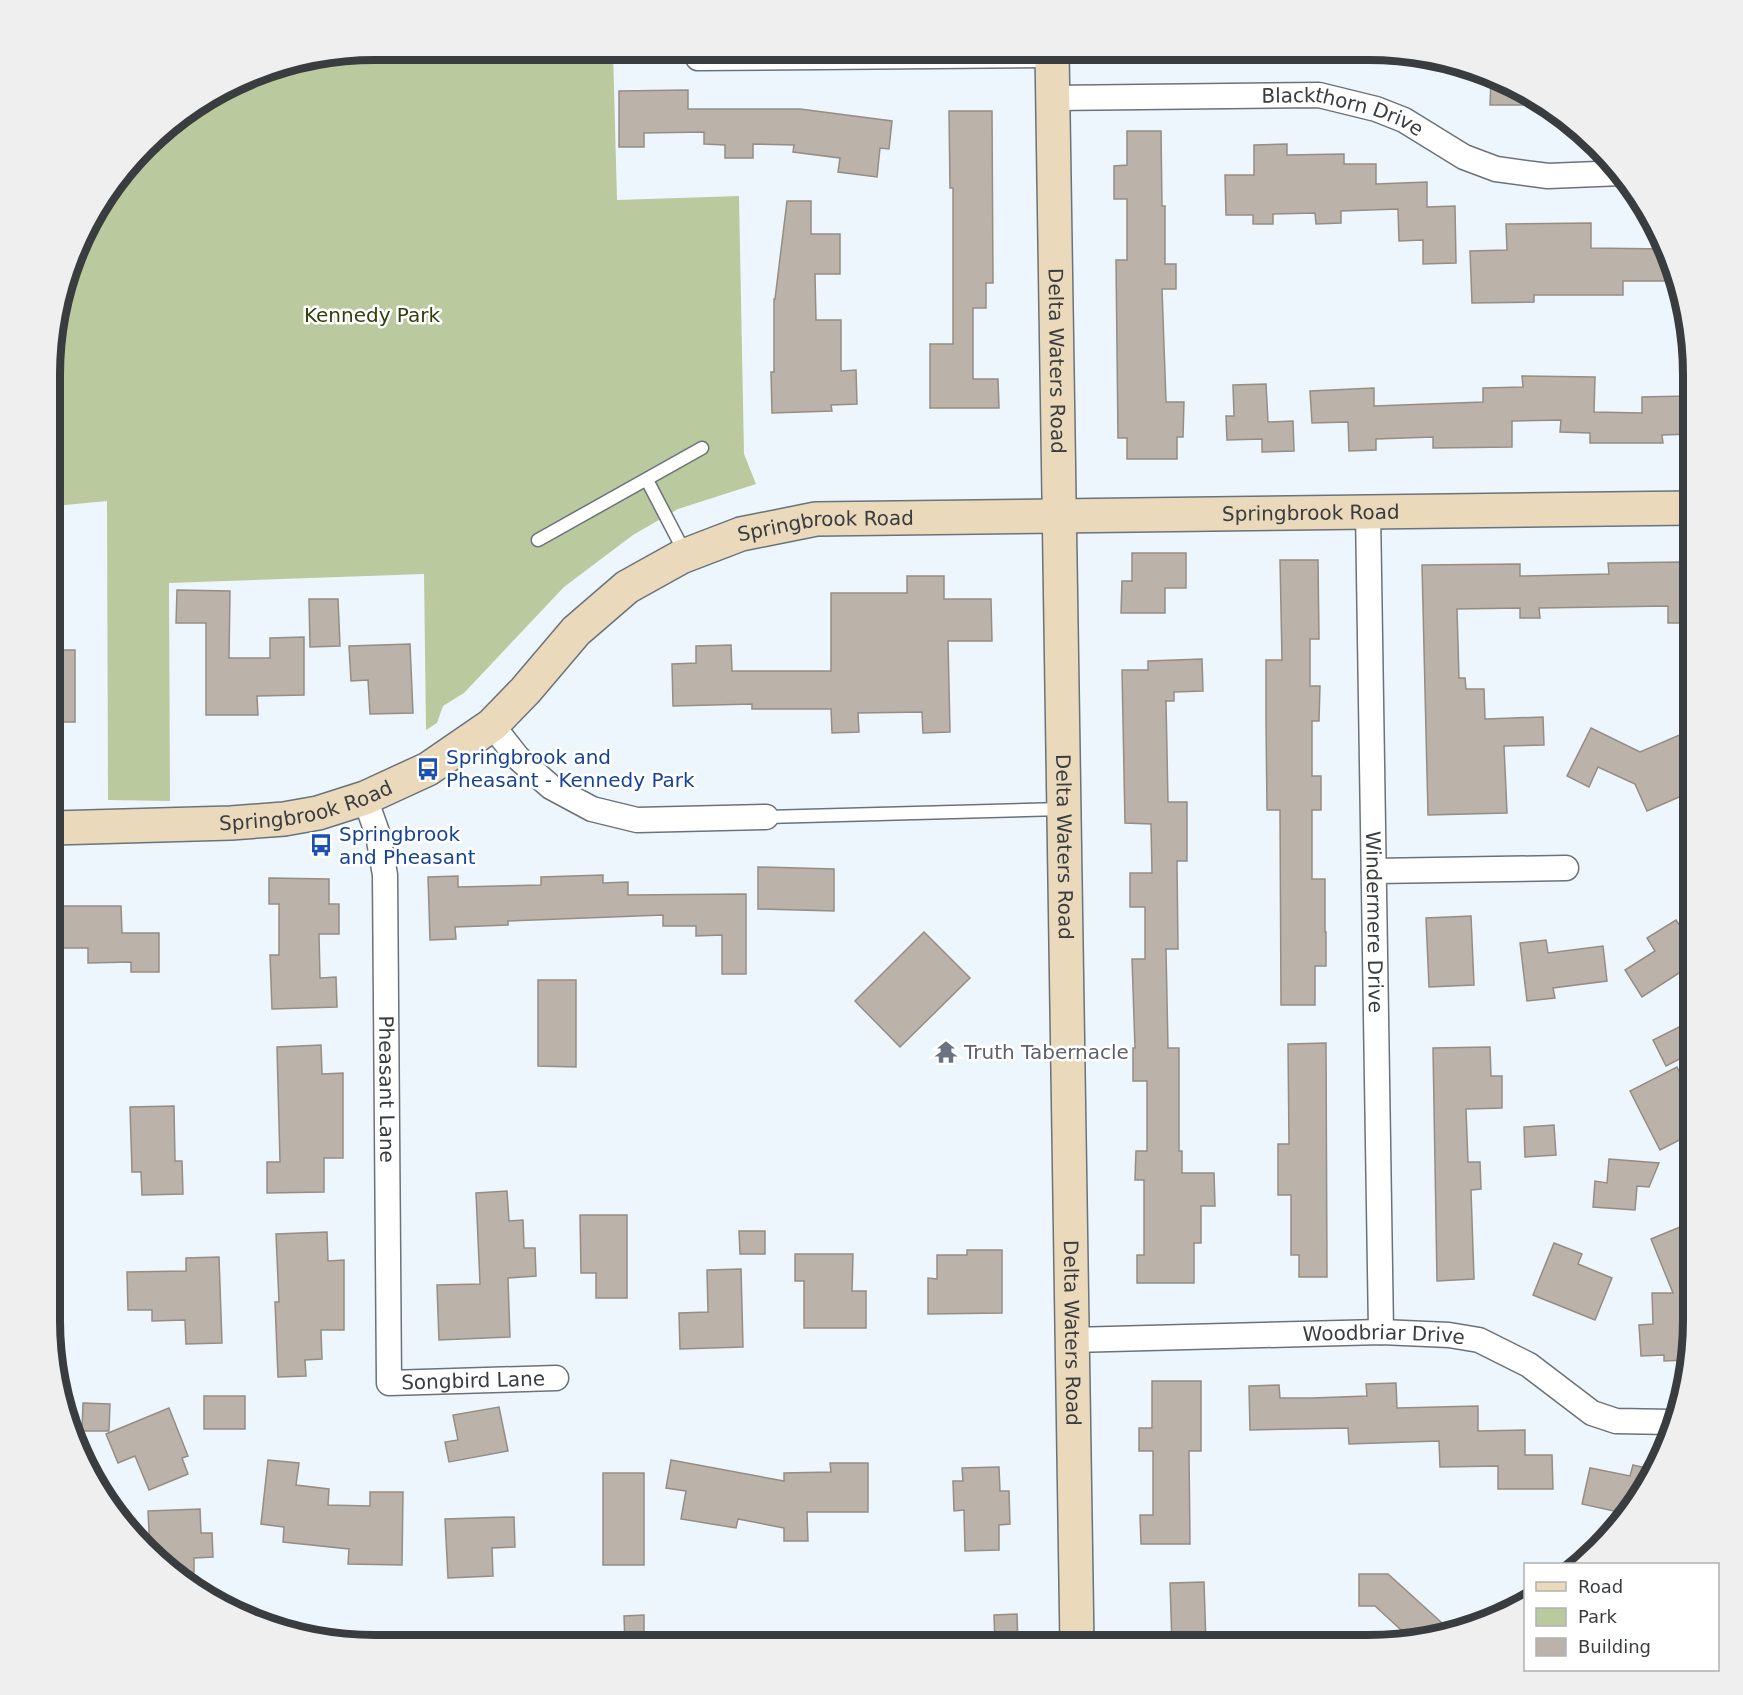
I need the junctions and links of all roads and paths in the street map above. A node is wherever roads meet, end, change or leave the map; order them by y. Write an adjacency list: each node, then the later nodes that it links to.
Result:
1 (1052, 60): 2 (street, Delta Waters Road)
2 (1053, 98): 3 (street, Blackthorn Drive); 8 (street, Delta Waters Road)
3 (1610, 173)
4 (702, 448): 5 (lane)
5 (647, 480): 9 (lane); 10 (lane)
6 (1683, 508): 7 (street, Springbrook Road)
7 (1368, 512): 8 (street, Springbrook Road); 17 (street, Windermere Drive)
8 (1059, 515): 10 (street, Springbrook Road); 13 (street, Delta Waters Road)
9 (538, 540)
10 (686, 555): 11 (street, Springbrook Road)
11 (492, 725): 12 (street, Springbrook Road); 14 (street)
12 (365, 798): 15 (street, Springbrook Road); 21 (street, Pheasant Lane)
13 (1064, 809): 14 (lane); 19 (street, Delta Waters Road)
14 (766, 817)
15 (60, 828)
16 (1566, 868): 17 (street)
17 (1374, 871): 18 (street, Windermere Drive)
18 (1381, 1332): 19 (street, Woodbriar Drive); 22 (street, Woodbriar Drive)
19 (1072, 1340): 23 (street, Delta Waters Road)
20 (556, 1378): 21 (street, Songbird Lane)
21 (389, 1383)
22 (1666, 1422)
23 (1077, 1635)

